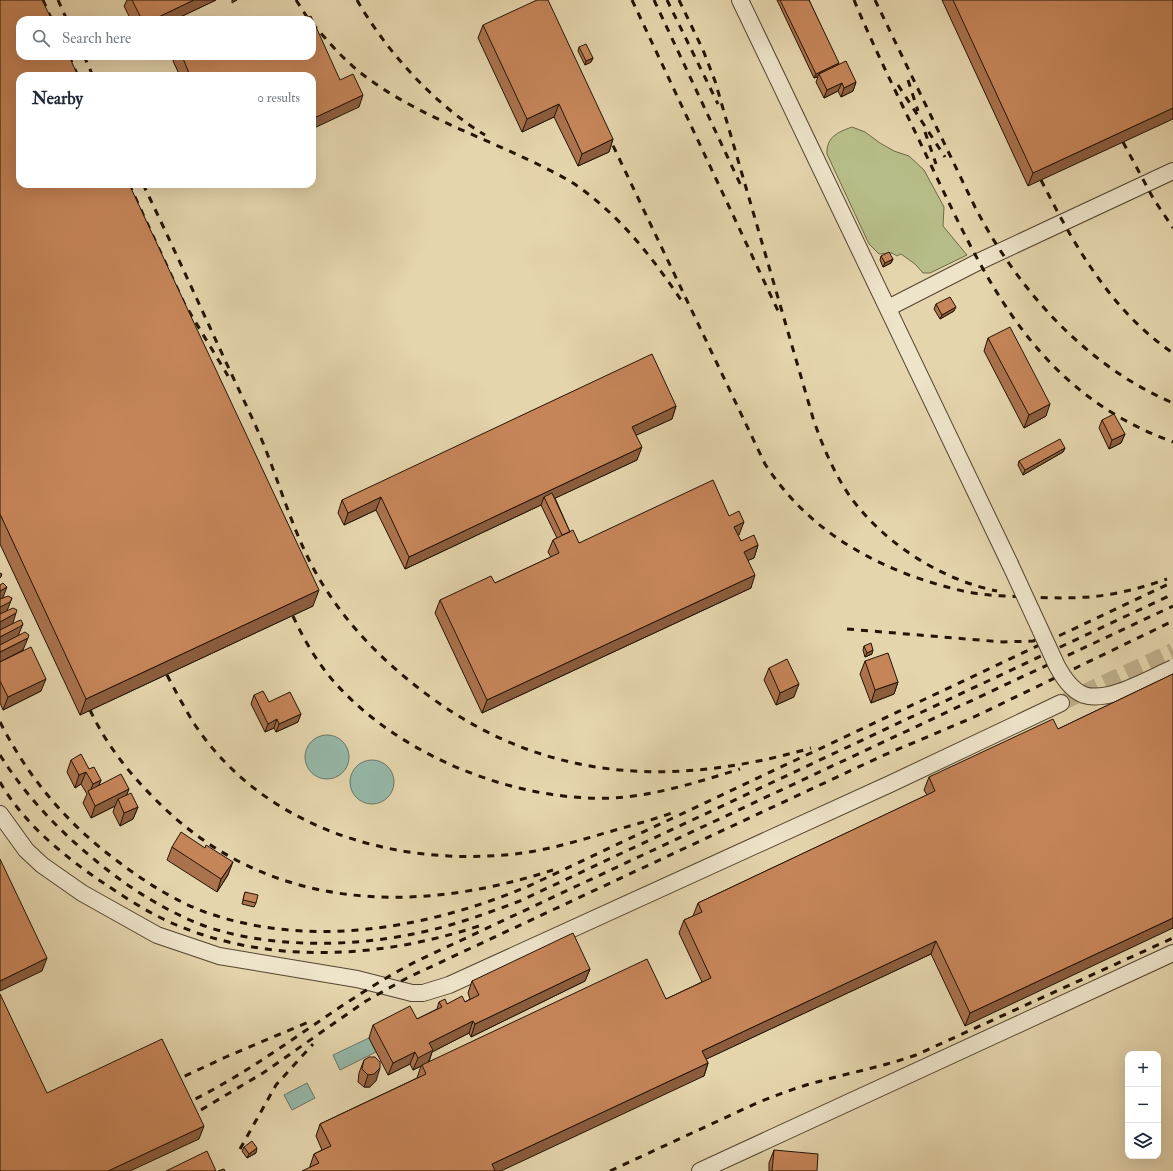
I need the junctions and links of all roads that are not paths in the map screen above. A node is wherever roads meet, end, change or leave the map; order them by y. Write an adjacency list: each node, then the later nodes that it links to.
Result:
1 (740, 0): 3 (lane)
2 (1173, 171): 3 (lane)
3 (888, 308): 4 (lane, bridge)
4 (1173, 668)
5 (1061, 703): 6 (lane)
6 (0, 814)
7 (1173, 953): 8 (lane)
8 (700, 1171)

